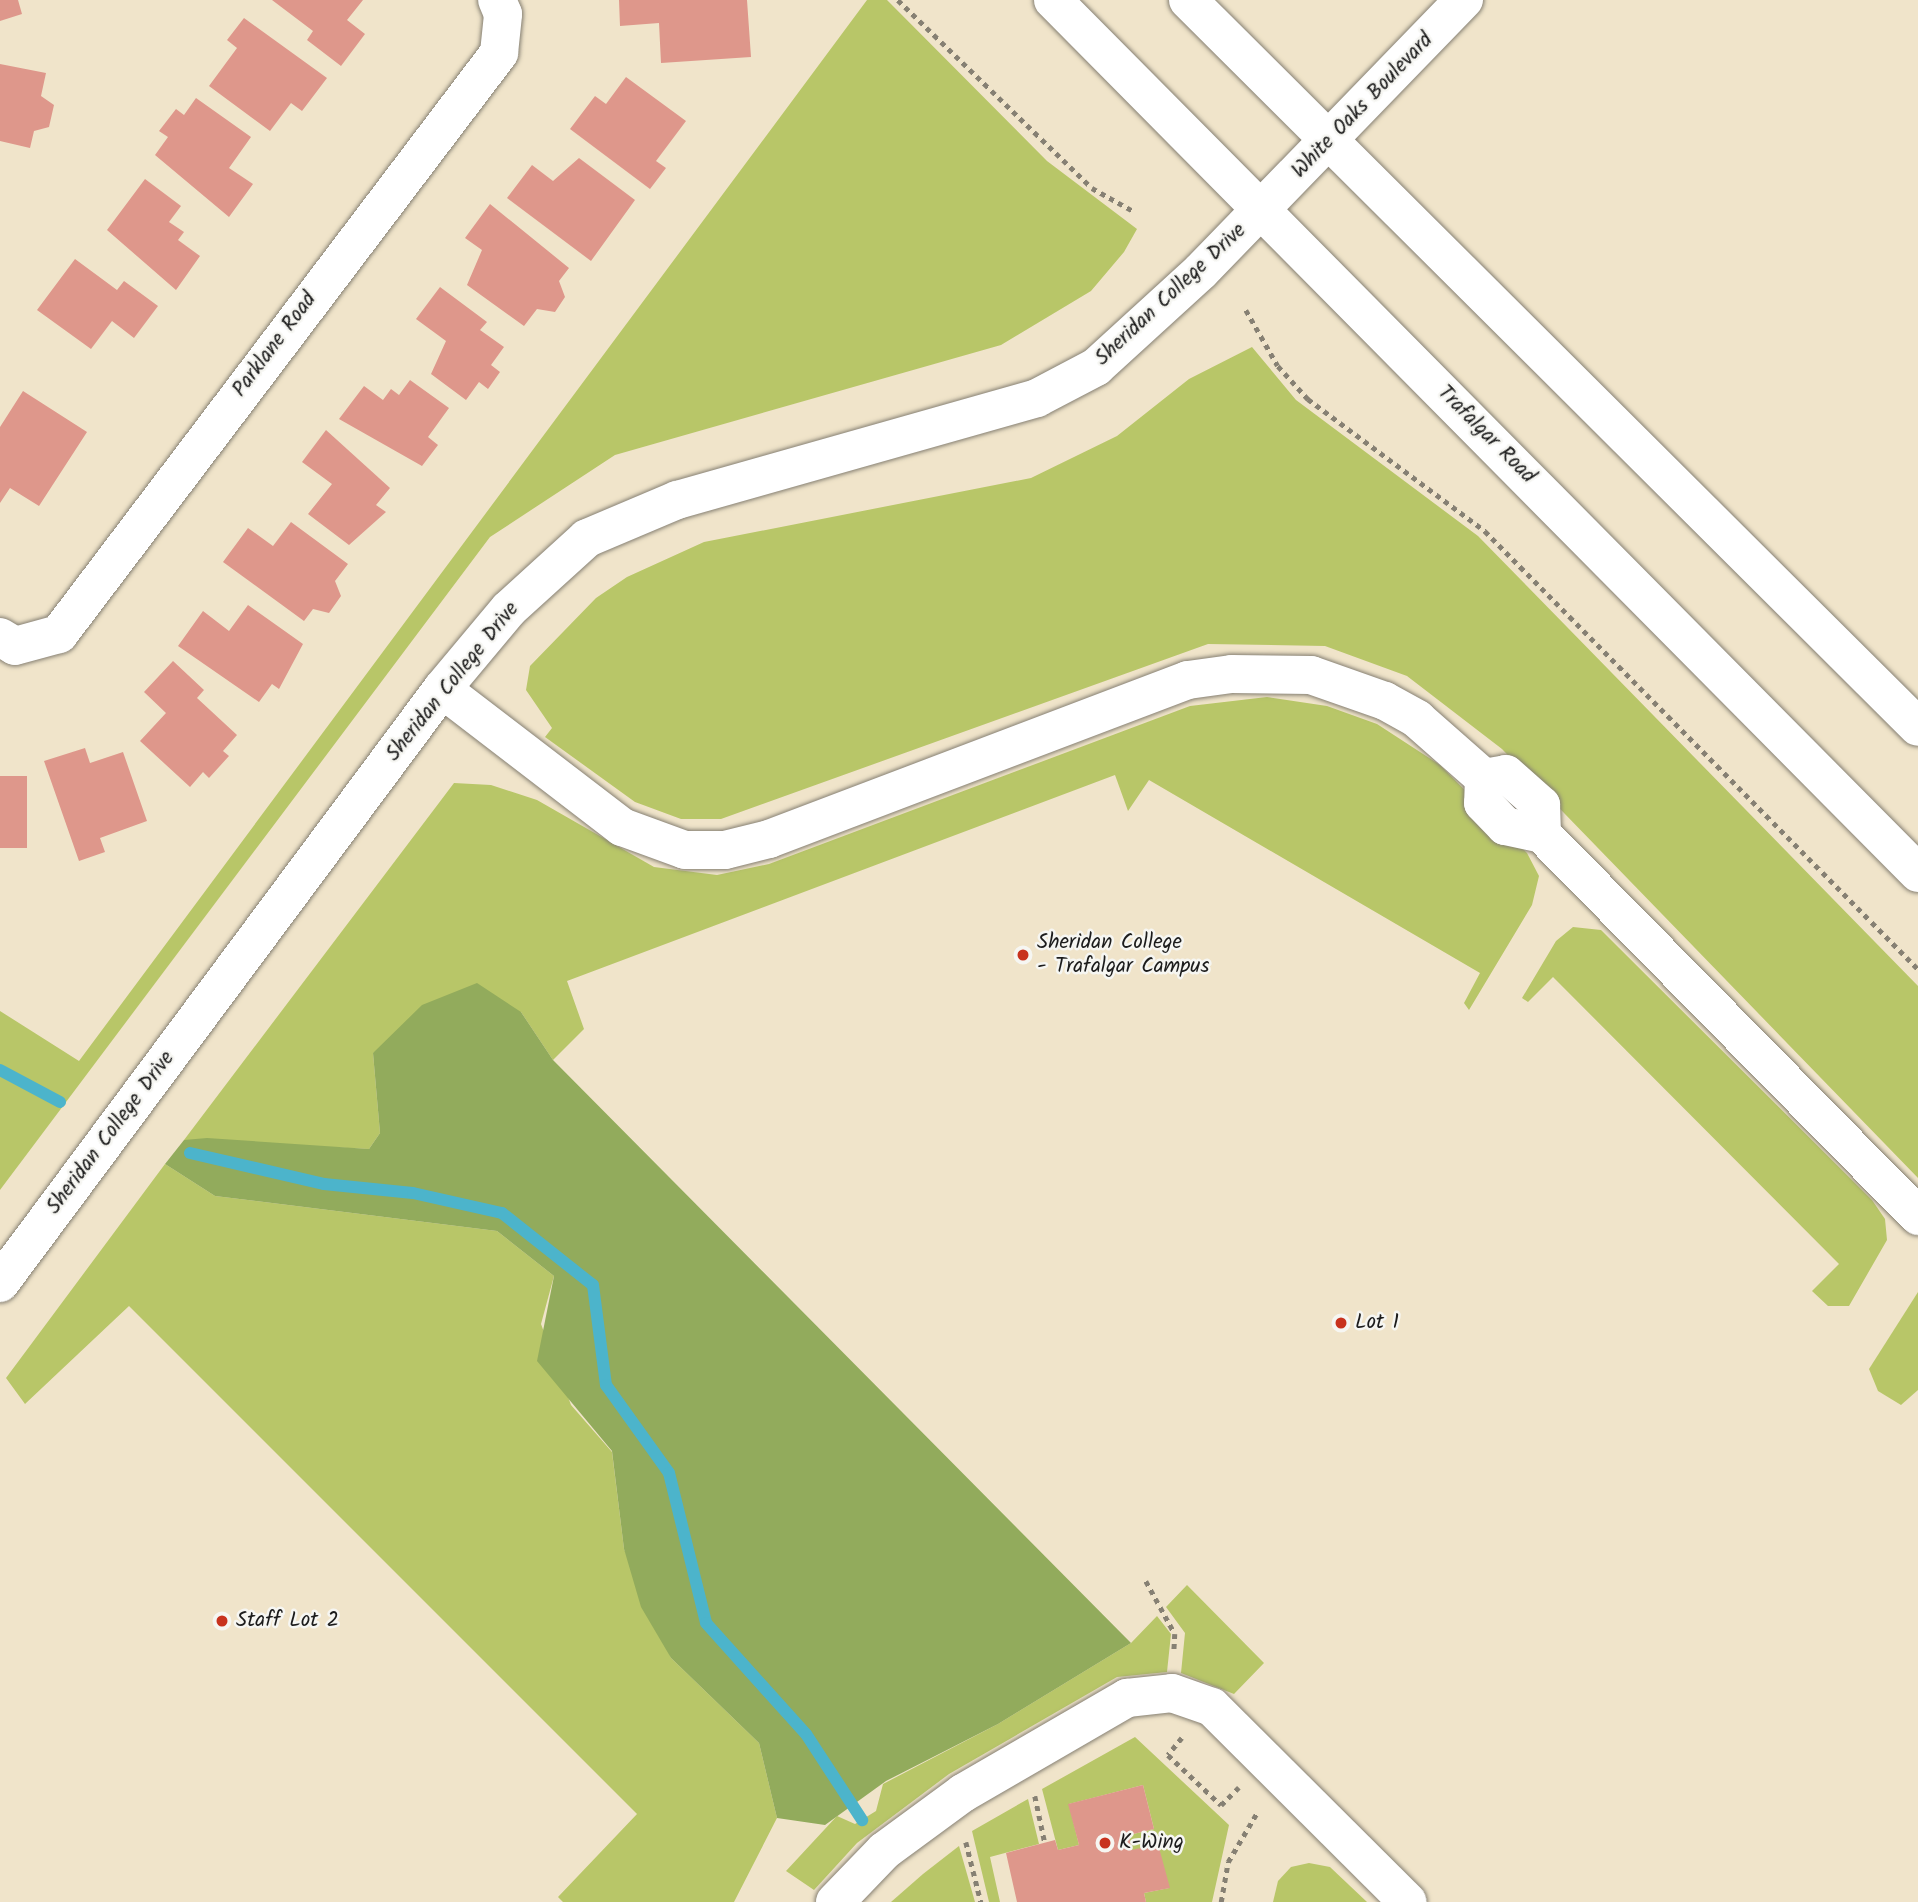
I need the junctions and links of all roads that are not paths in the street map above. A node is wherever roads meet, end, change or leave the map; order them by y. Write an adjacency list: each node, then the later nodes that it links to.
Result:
1 (497, 0): 7 (main road, Parklane Road)
2 (1053, 0): 6 (main road, Trafalgar Road)
3 (1188, 0): 5 (main road)
4 (1464, 0): 5 (main road, White Oaks Boulevard)
5 (1329, 142): 6 (main road, White Oaks Boulevard); 9 (main road)
6 (1260, 210): 8 (main road, Sheridan College Drive); 10 (main road, Trafalgar Road)
7 (0, 637)
8 (442, 689): 11 (main road); 12 (main road, Sheridan College Drive)
9 (1918, 727)
10 (1918, 873)
11 (1918, 1216)
12 (0, 1283)
13 (835, 1902): 14 (main road)
14 (1408, 1902)

